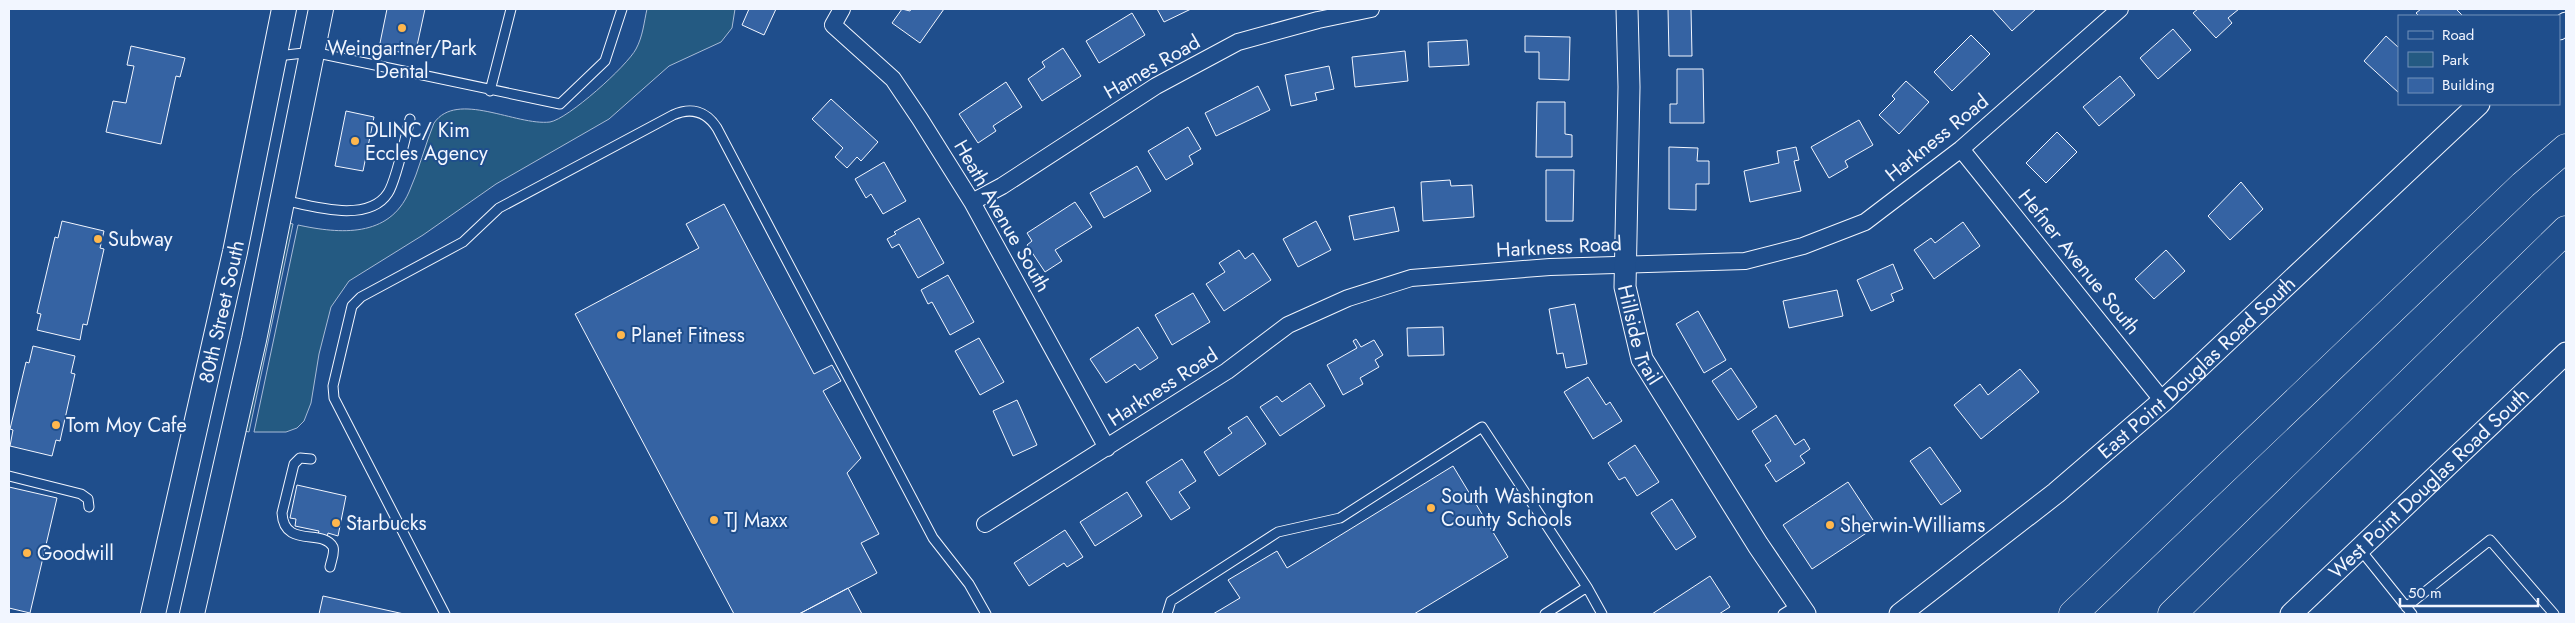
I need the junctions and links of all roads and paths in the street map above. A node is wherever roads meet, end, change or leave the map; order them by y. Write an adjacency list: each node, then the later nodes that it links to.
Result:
1 (284, 9): 10 (main road, 80th Street South)
2 (322, 9): 9 (main road, 80th Street South)
3 (511, 9): 11 (lane)
4 (622, 9): 11 (lane)
5 (842, 9): 17 (street, Heath Avenue South)
6 (1371, 9): 17 (street, Hames Road)
7 (1627, 9): 19 (street, Hillside Trail)
8 (2120, 9): 15 (street, Harkness Road)
9 (313, 52): 10 (lane); 11 (lane); 16 (main road, 80th Street South)
10 (274, 56): 32 (main road, 80th Street South)
11 (490, 91)
12 (2478, 105): 21 (street, East Point Douglas Road South)
13 (410, 119): 16 (lane)
14 (2566, 148): 40 (highway)
15 (1961, 149): 19 (street, Harkness Road); 21 (street, Hefner Avenue South)
16 (283, 200): 33 (main road, 80th Street South)
17 (972, 202): 22 (street, Heath Avenue South)
18 (2566, 230): 41 (highway)
19 (1625, 266): 22 (street, Harkness Road); 31 (street, Hillside Trail)
20 (2566, 353): 27 (street, West Point Douglas Road South)
21 (2163, 401): 39 (street, East Point Douglas Road South)
22 (1107, 448): 26 (street, Harkness Road)
23 (311, 459): 28 (lane)
24 (9, 476): 25 (lane)
25 (89, 507)
26 (985, 524)
27 (2359, 548): 30 (lane); 42 (street, West Point Douglas Road South)
28 (330, 567)
29 (1587, 587): 36 (lane); 37 (lane); 38 (lane)
30 (2409, 610): 43 (lane)
31 (1796, 611)
32 (153, 614)
33 (192, 614)
34 (446, 614): 35 (lane)
35 (986, 614)
36 (1167, 614)
37 (1545, 614)
38 (1602, 614)
39 (1900, 614)
40 (2073, 614)
41 (2172, 614)
42 (2291, 614)
43 (2554, 614)

